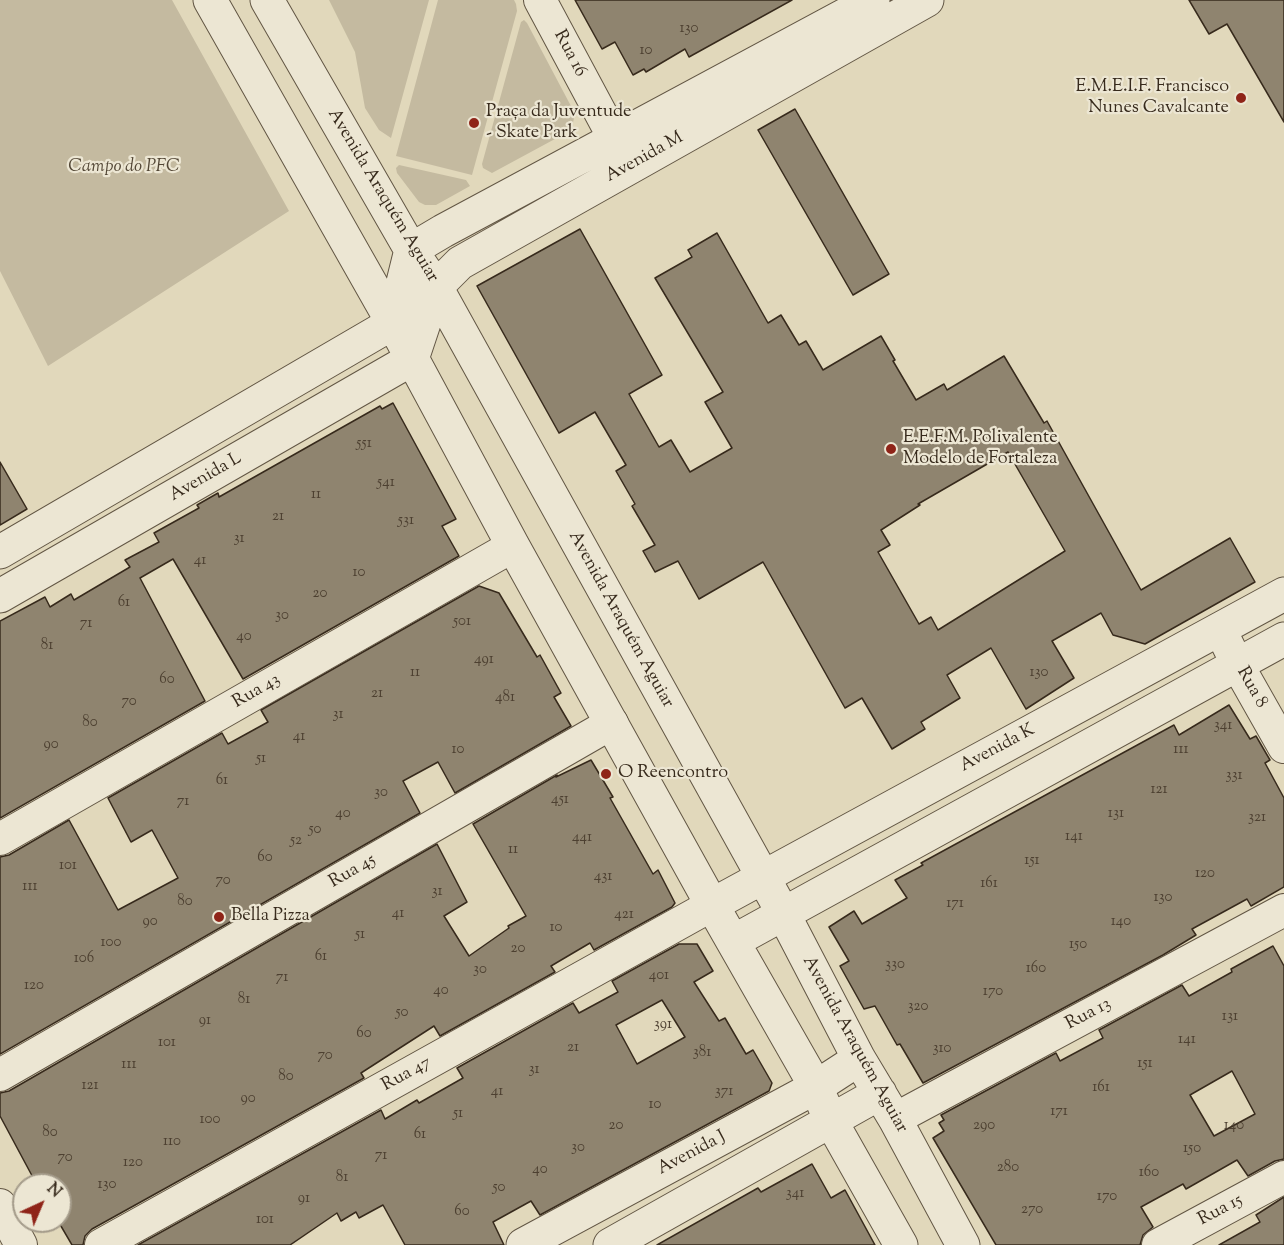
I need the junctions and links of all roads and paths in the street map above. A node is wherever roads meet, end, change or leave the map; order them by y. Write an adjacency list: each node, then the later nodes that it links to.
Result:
1 (210, 0): 7 (street)
2 (267, 0): 6 (street, Avenida Araquém Aguiar)
3 (540, 0): 8 (street, Rua 16)
4 (927, 0): 5 (street, Avenida M)
5 (869, 13): 8 (street, Avenida M); 10 (street, Avenida M)
6 (286, 33): 7 (street); 9 (street, Avenida Araquém Aguiar)
7 (242, 57): 11 (street)
8 (615, 140): 9 (street, Avenida M)
9 (411, 250): 10 (street, Avenida Araquém Aguiar); 11 (street)
10 (436, 287): 12 (street, Avenida M); 23 (street, Avenida Araquém Aguiar)
11 (393, 323): 12 (street); 14 (street)
12 (412, 359): 13 (street); 16 (street, Avenida L)
13 (513, 546): 20 (street); 22 (street, Rua 43)
14 (0, 552)
15 (1284, 594): 17 (street, Avenida K)
16 (0, 596)
17 (1220, 629): 19 (street, Rua 8); 23 (street, Avenida K)
18 (1284, 639): 19 (street)
19 (1237, 664): 21 (street, Rua 8); 26 (street)
20 (612, 723): 24 (street); 29 (street, Rua 45)
21 (1284, 747)
22 (0, 839)
23 (762, 877): 24 (street, Avenida K); 26 (street, Avenida Araquém Aguiar)
24 (712, 905): 27 (street); 36 (street, Rua 47)
25 (1284, 910): 31 (street, Rua 13)
26 (783, 913): 27 (street); 28 (street, Avenida Araquém Aguiar)
27 (734, 941): 30 (street)
28 (859, 1059): 30 (street, Avenida J); 31 (street, Avenida Araquém Aguiar)
29 (0, 1075)
30 (816, 1087): 32 (street); 37 (street, Avenida J)
31 (887, 1106): 32 (street); 40 (street, Avenida Araquém Aguiar)
32 (831, 1121): 38 (street); 39 (street)
33 (1284, 1177): 41 (street, Rua 15)
34 (0, 1205): 35 (street)
35 (21, 1245)
36 (101, 1245)
37 (523, 1245)
38 (610, 1245)
39 (901, 1245)
40 (963, 1245)
41 (1158, 1245)

